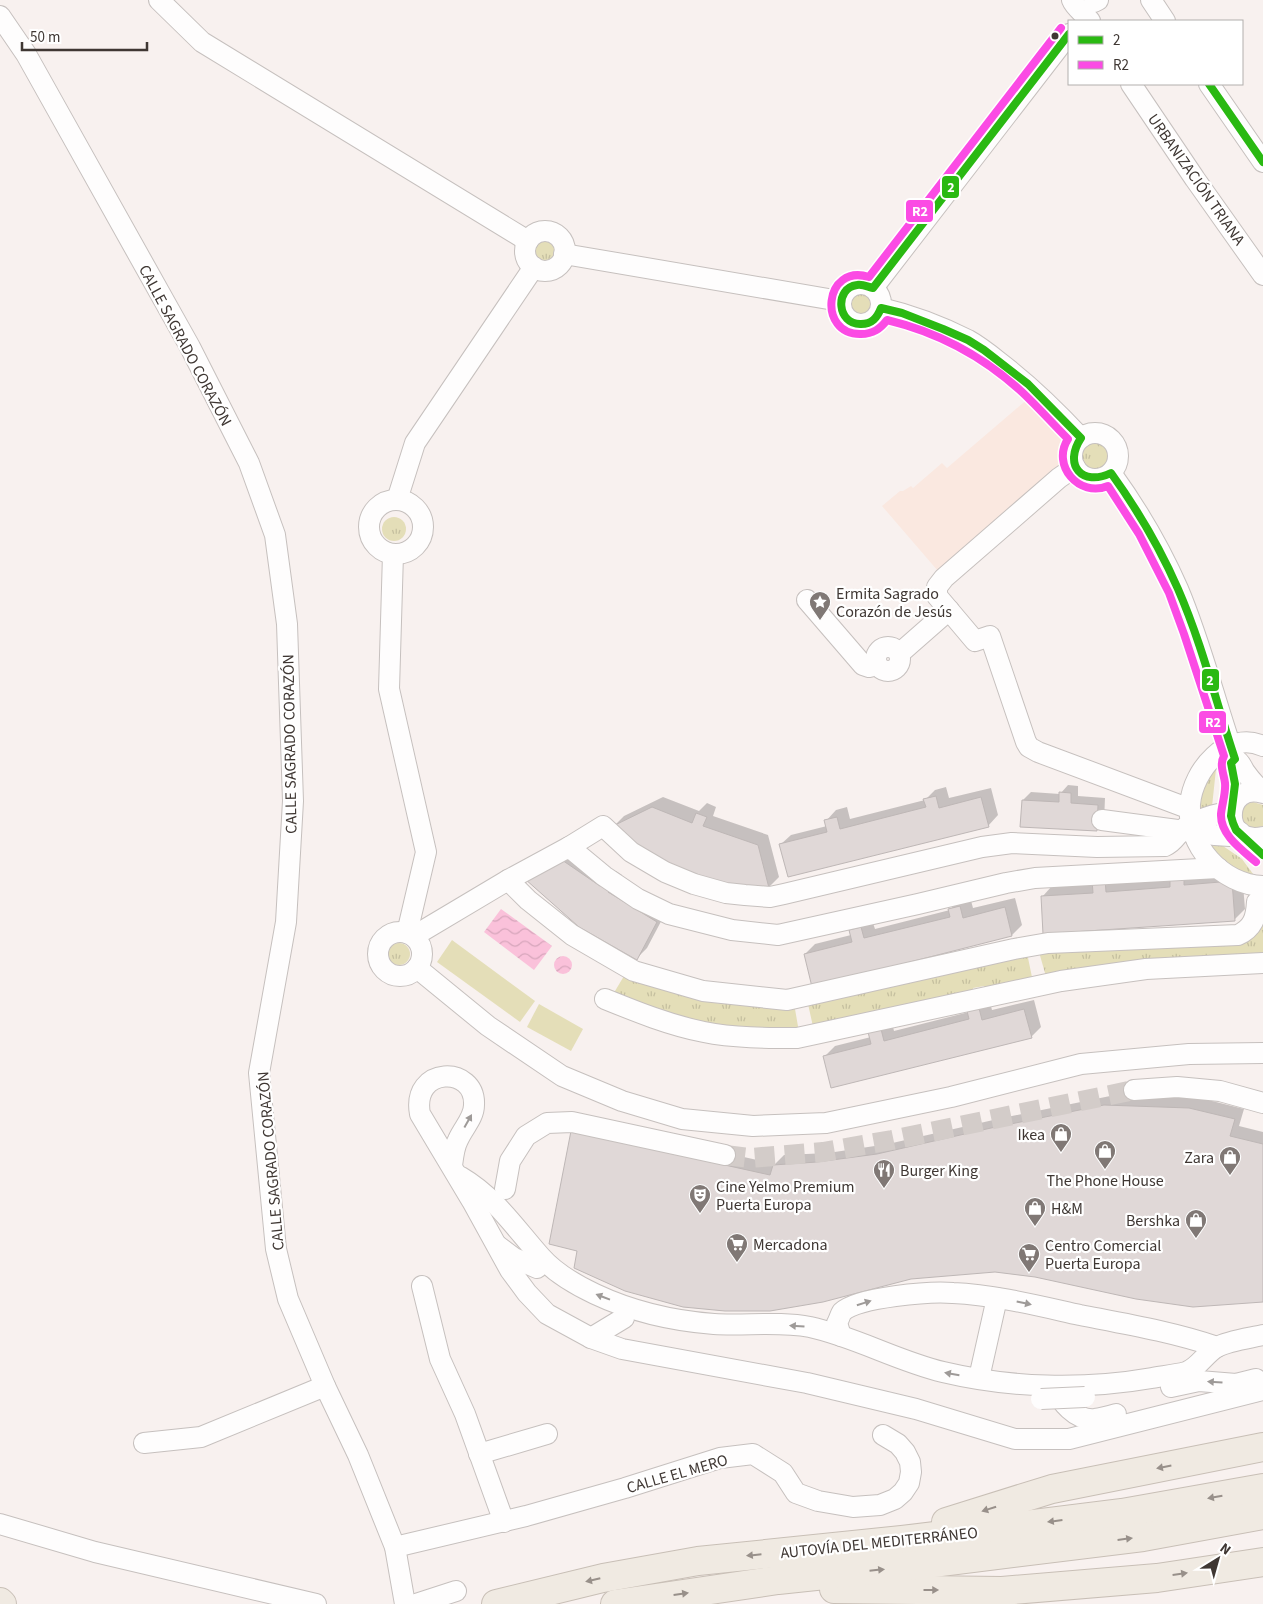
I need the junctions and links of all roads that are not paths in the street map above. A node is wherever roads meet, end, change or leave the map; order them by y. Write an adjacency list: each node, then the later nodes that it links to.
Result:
1 (159, 0): 7 (street)
2 (0, 16): 56 (street, CALLE SAGRADO CORAZÓN)
3 (1068, 35): 11 (street)
4 (1132, 85): 10 (street, URBANIZACIÓN TRIANA)
5 (1210, 85): 6 (street)
6 (1263, 162)
7 (528, 241): 8 (street); 9 (street)
8 (564, 254): 9 (street); 12 (street)
9 (534, 267): 17 (street)
10 (1263, 274)
11 (873, 288): 12 (street); 13 (street)
12 (840, 302): 13 (street)
13 (881, 308): 14 (street)
14 (1081, 438): 15 (street); 16 (street)
15 (1075, 467): 16 (street); 20 (street)
16 (1111, 473): 22 (street)
17 (397, 500): 18 (street); 18 (street)
18 (393, 554): 34 (street)
19 (807, 600): 20 (street)
20 (949, 610): 26 (street)
21 (1263, 746): 22 (street)
22 (1233, 752): 23 (street); 24 (street); 26 (street)
23 (1263, 792): 24 (street)
24 (1232, 810): 26 (street); 27 (street)
25 (1102, 820): 26 (street)
26 (1189, 824): 27 (street); 29 (street); 31 (street)
27 (1241, 833): 28 (street); 30 (street)
28 (1263, 837)
29 (569, 847): 31 (street); 32 (street)
30 (1263, 855)
31 (1218, 868): 33 (street)
32 (508, 880): 33 (street); 34 (street)
33 (1255, 899)
34 (410, 934): 36 (street); 36 (street)
35 (1263, 963): 37 (street)
36 (417, 968): 38 (street)
37 (605, 999)
38 (1263, 1053)
39 (1134, 1090): 40 (street)
40 (1263, 1103)
41 (726, 1155): 42 (street)
42 (505, 1189)
43 (496, 1245): 44 (street); 49 (street, one-way to 43); 51 (street)
44 (537, 1268)
45 (422, 1286): 64 (street)
46 (997, 1298): 49 (street, one-way to 46); 50 (street, one-way to 50); 54 (street)
47 (624, 1318): 51 (street)
48 (1263, 1335): 52 (street)
49 (841, 1336): 54 (street, one-way to 49)
50 (1184, 1336): 52 (street); 53 (street)
51 (591, 1338): 59 (street)
52 (1217, 1347): 53 (street)
53 (1189, 1371): 58 (street)
54 (979, 1378): 58 (street)
55 (1263, 1378): 58 (street, one-way to 58, bridge)
56 (325, 1386): 62 (street); 70 (street, CALLE SAGRADO CORAZÓN)
57 (1263, 1390): 59 (street)
58 (1047, 1392): 59 (street)
59 (1188, 1408)
60 (547, 1434): 64 (street)
61 (883, 1435): 67 (street, CALLE EL MERO)
62 (144, 1443)
63 (1263, 1447): 69 (highway, one-way to 69)
64 (480, 1454): 67 (street)
65 (1263, 1488): 69 (highway, AUTOVÍA DEL MEDITERRÁNEO, one-way to 69)
66 (1263, 1514): 72 (highway, AUTOVÍA DEL MEDITERRÁNEO, one-way to 66)
67 (504, 1522): 70 (street, CALLE EL MERO)
68 (0, 1524): 74 (street)
69 (902, 1540): 77 (highway, AUTOVÍA DEL MEDITERRÁNEO, one-way to 77)
70 (395, 1547): 75 (street, CALLE SAGRADO CORAZÓN)
71 (1263, 1562): 72 (highway, one-way to 71)
72 (778, 1580): 78 (highway, AUTOVÍA DEL MEDITERRÁNEO, one-way to 72)
73 (456, 1591): 76 (street)
74 (316, 1604)
75 (405, 1604)
76 (416, 1604)
77 (496, 1604)
78 (615, 1604)

